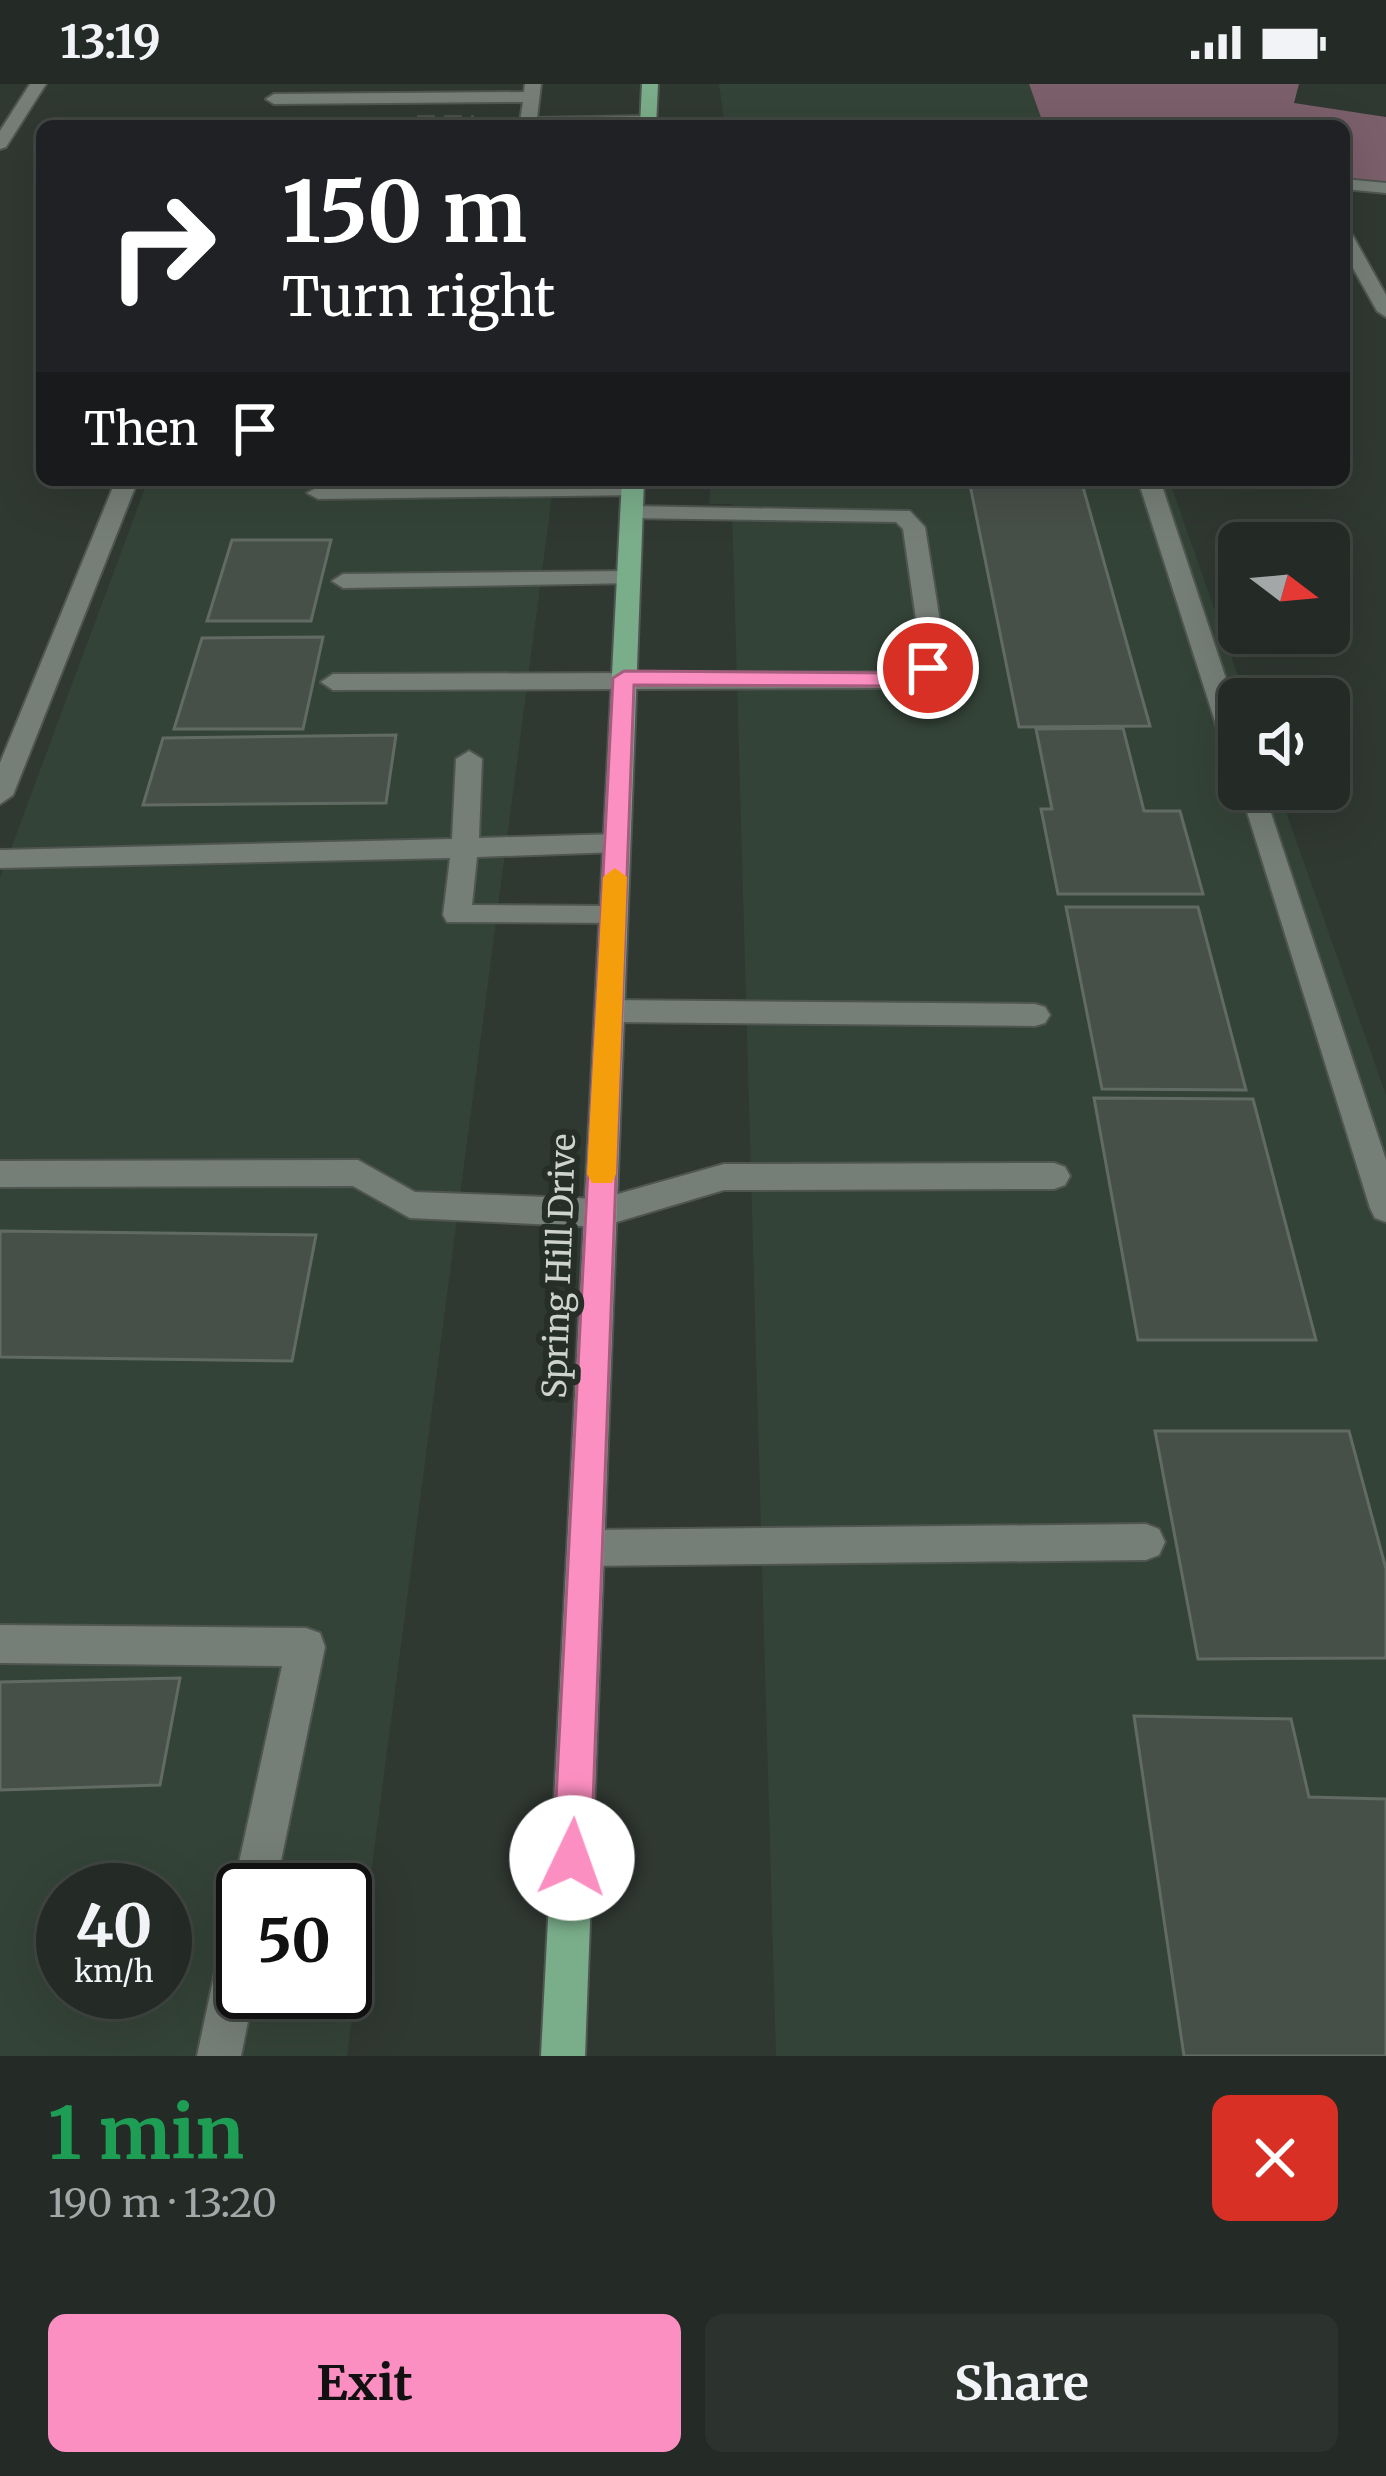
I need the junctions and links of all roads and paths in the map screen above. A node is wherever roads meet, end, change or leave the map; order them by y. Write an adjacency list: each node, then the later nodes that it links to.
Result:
1 (38, 84): 7 (street)
2 (650, 84): 6 (main road)
3 (532, 90): 4 (street); 5 (street)
4 (275, 98)
5 (531, 120)
6 (649, 120)
7 (0, 144)
8 (1350, 185): 9 (street)
9 (1386, 188)
10 (1350, 247): 11 (street)
11 (1386, 311)
12 (125, 486): 22 (street)
13 (1151, 486): 20 (street)
14 (318, 493): 15 (street)
15 (632, 494): 16 (main road, Spring Hill Drive); 18 (street)
16 (629, 578): 17 (street); 18 (main road, Spring Hill Drive)
17 (344, 580)
18 (624, 678): 19 (street); 24 (main road, Spring Hill Drive)
19 (333, 682)
20 (1218, 692)
21 (469, 759): 25 (street)
22 (0, 795)
23 (1257, 810): 32 (street)
24 (616, 843): 25 (street); 27 (main road, Spring Hill Drive)
25 (465, 848): 26 (street); 27 (street)
26 (0, 859)
27 (613, 916): 28 (main road, Spring Hill Drive)
28 (610, 1011): 29 (street); 33 (main road, Spring Hill Drive)
29 (1035, 1015)
30 (0, 1174): 33 (street)
31 (1054, 1176): 33 (street)
32 (1386, 1208)
33 (600, 1213): 35 (main road, Spring Hill Drive)
34 (1146, 1542): 35 (street)
35 (587, 1548): 40 (main road, Spring Hill Drive)
36 (0, 1644): 37 (street)
37 (260, 1863)
38 (227, 2019): 39 (street)
39 (219, 2056)
40 (563, 2056)

